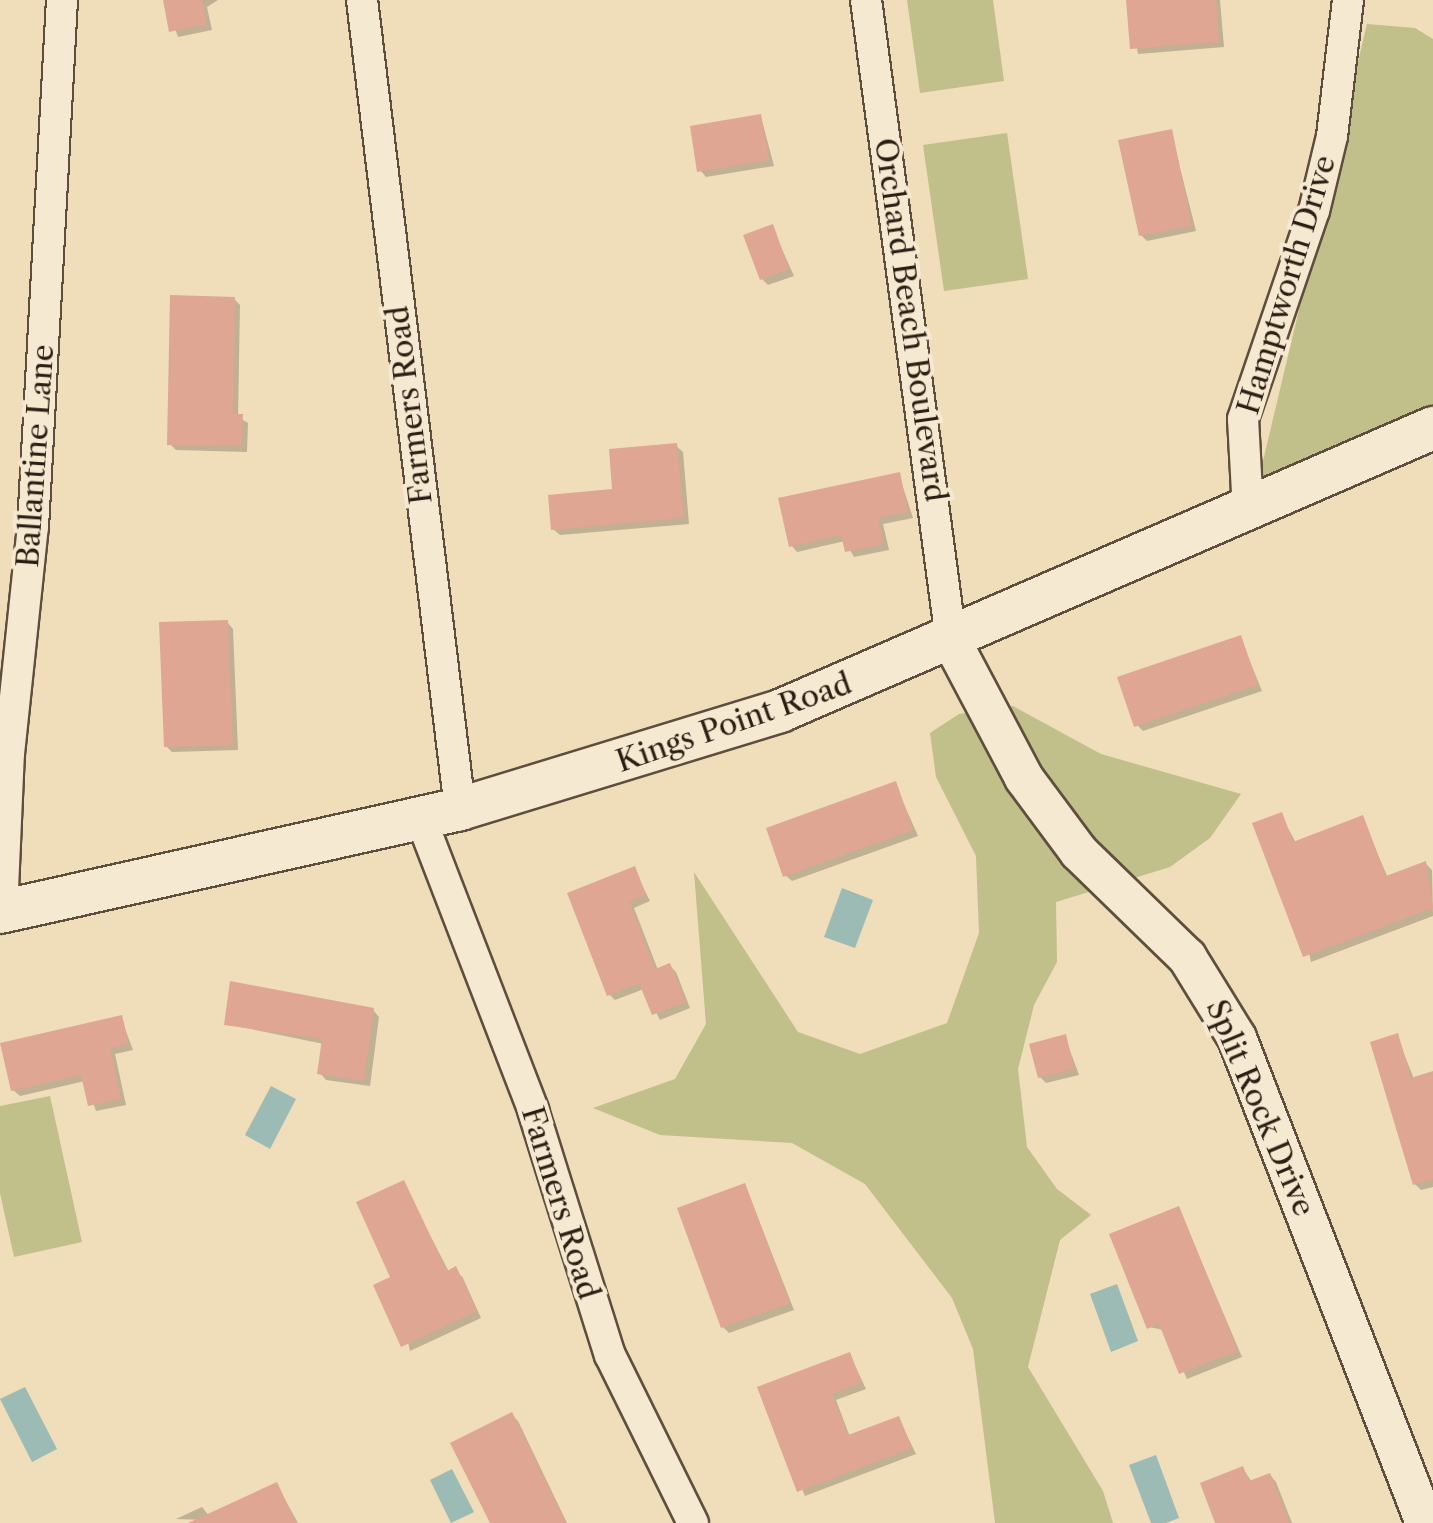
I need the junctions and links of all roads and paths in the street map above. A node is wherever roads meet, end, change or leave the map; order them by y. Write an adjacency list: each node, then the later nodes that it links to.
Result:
1 (62, 0): 9 (street, Ballantine Lane)
2 (362, 0): 8 (street, Farmers Road)
3 (866, 0): 7 (street, Orchard Beach Boulevard)
4 (1348, 0): 6 (street, Hamptworth Drive)
5 (1433, 428): 6 (main road, Kings Point Road)
6 (1248, 510): 7 (main road, Kings Point Road)
7 (951, 640): 8 (main road, Kings Point Road); 11 (street, Split Rock Drive)
8 (440, 814): 9 (main road, Kings Point Road); 10 (street, Farmers Road)
9 (1, 912)
10 (693, 1523)
11 (1426, 1523)

